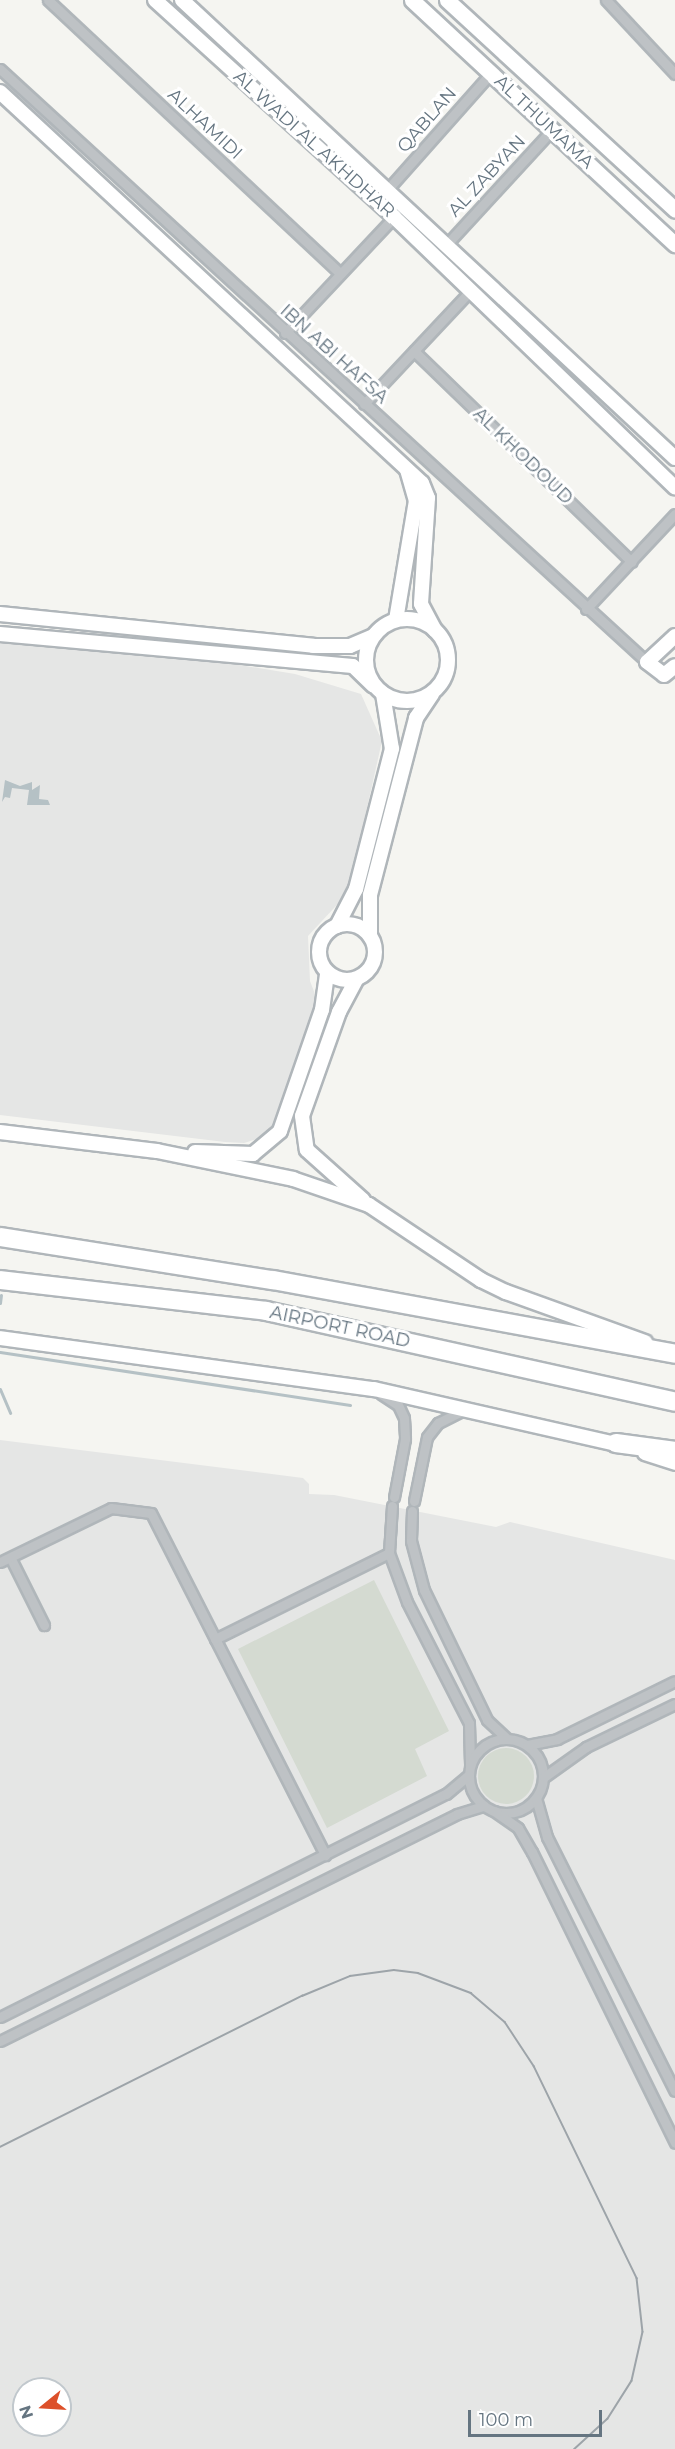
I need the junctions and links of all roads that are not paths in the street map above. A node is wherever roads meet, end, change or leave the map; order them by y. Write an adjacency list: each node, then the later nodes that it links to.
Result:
1 (48, 0): 17 (street, ALHAMIDI)
2 (155, 0): 14 (street, AL WADI AL AKHDHAR)
3 (182, 0): 12 (street, AL WADI AL AKHDHAR)
4 (412, 0): 9 (main road, AL THUMAMA)
5 (447, 0): 13 (main road, AL THUMAMA)
6 (606, 0): 8 (street)
7 (0, 69): 19 (street, IBN ABI HAFSA)
8 (674, 70)
9 (491, 73): 11 (main road, AL THUMAMA); 12 (street, QABLAN)
10 (0, 92): 23 (street)
11 (552, 130): 15 (street, AL ZABYAN); 16 (main road, AL THUMAMA)
12 (388, 189): 15 (street, AL WADI AL AKHDHAR)
13 (675, 210)
14 (394, 217): 17 (street); 18 (street, AL WADI AL AKHDHAR)
15 (447, 244): 22 (street, AL WADI AL AKHDHAR)
16 (675, 244)
17 (340, 273): 19 (street)
18 (470, 291): 20 (street); 24 (street)
19 (285, 333): 21 (street, IBN ABI HAFSA)
20 (414, 351): 21 (street); 26 (street, AL KHODOUD)
21 (364, 404): 27 (street, IBN ABI HAFSA)
22 (675, 458)
23 (407, 468): 29 (street); 30 (street)
24 (675, 487)
25 (675, 514): 26 (street)
26 (632, 562): 27 (street)
27 (586, 609): 34 (street, IBN ABI HAFSA)
28 (0, 614): 32 (street)
29 (396, 620): 30 (street); 32 (street)
30 (435, 630): 37 (street)
31 (0, 634): 36 (street)
32 (373, 636): 36 (street)
33 (675, 636): 34 (street)
34 (647, 662): 35 (street)
35 (675, 666)
36 (378, 689): 37 (street); 38 (street)
37 (434, 692): 39 (street)
38 (337, 926): 39 (street); 40 (street)
39 (370, 936): 41 (street)
40 (327, 973): 41 (street); 43 (street)
41 (356, 980): 44 (street)
42 (0, 1132): 43 (street)
43 (157, 1151): 44 (street)
44 (369, 1205): 50 (street)
45 (0, 1237): 47 (highway, AIRPORT ROAD)
46 (0, 1280): 48 (highway, AIRPORT ROAD)
47 (273, 1280): 48 (highway); 50 (highway, AIRPORT ROAD)
48 (266, 1311): 52 (highway, AIRPORT ROAD)
49 (0, 1338): 51 (street)
50 (675, 1354)
51 (374, 1389): 53 (street); 57 (street)
52 (675, 1402)
53 (466, 1409): 54 (street); 64 (street)
54 (616, 1443): 55 (highway); 56 (street)
55 (675, 1451)
56 (675, 1463)
57 (389, 1553): 61 (street); 66 (street)
58 (11, 1559): 59 (street); 60 (street); 61 (street)
59 (0, 1562)
60 (44, 1625)
61 (215, 1639): 70 (street)
62 (675, 1680): 65 (street)
63 (675, 1704): 67 (street)
64 (506, 1738): 65 (street); 66 (street)
65 (527, 1745): 67 (street)
66 (470, 1770): 69 (street); 70 (street)
67 (544, 1777): 68 (street)
68 (536, 1798): 69 (street); 73 (street)
69 (489, 1808): 72 (street); 74 (street)
70 (325, 1855): 71 (street)
71 (0, 2017)
72 (0, 2041)
73 (675, 2091)
74 (675, 2143)

